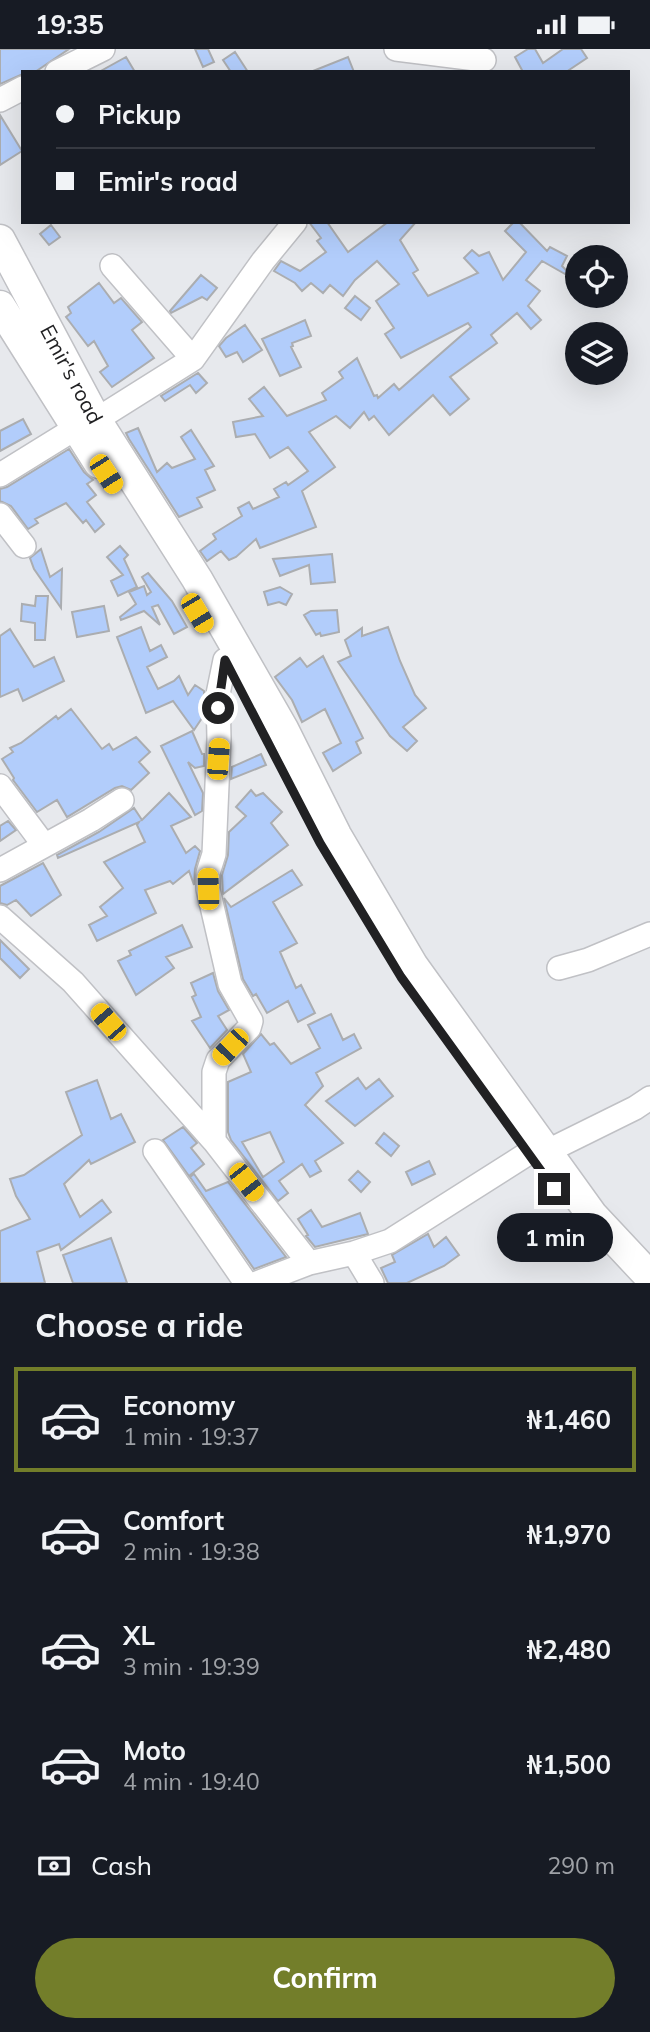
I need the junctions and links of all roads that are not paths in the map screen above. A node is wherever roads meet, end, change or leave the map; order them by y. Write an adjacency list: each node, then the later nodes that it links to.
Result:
1 (103, 49): 4 (street)
2 (396, 49): 3 (street)
3 (483, 60)
4 (61, 70)
5 (21, 89): 6 (street)
6 (0, 100)
7 (294, 224): 11 (street)
8 (0, 240): 12 (main road, Emir's road)
9 (112, 266): 11 (street)
10 (0, 306): 12 (main road, Emir's road)
11 (193, 359): 12 (street)
12 (86, 424): 13 (street); 16 (main road, Emir's road); 27 (main road, Emir's road)
13 (0, 475)
14 (0, 515): 15 (street)
15 (24, 546)
16 (225, 660): 25 (street); 27 (main road, Emir's road)
17 (0, 786): 19 (street)
18 (122, 800): 19 (street)
19 (44, 845): 20 (street)
20 (0, 869)
21 (0, 917): 25 (street)
22 (650, 934): 23 (street)
23 (559, 968)
24 (650, 1098): 27 (street)
25 (214, 1141): 29 (street)
26 (155, 1151): 31 (street)
27 (537, 1153): 28 (street); 30 (main road, Emir's road); 34 (main road, Emir's road)
28 (354, 1253): 29 (street); 33 (street)
29 (309, 1263): 32 (street)
30 (650, 1277)
31 (247, 1283)
32 (257, 1283)
33 (372, 1283)
34 (632, 1283)

